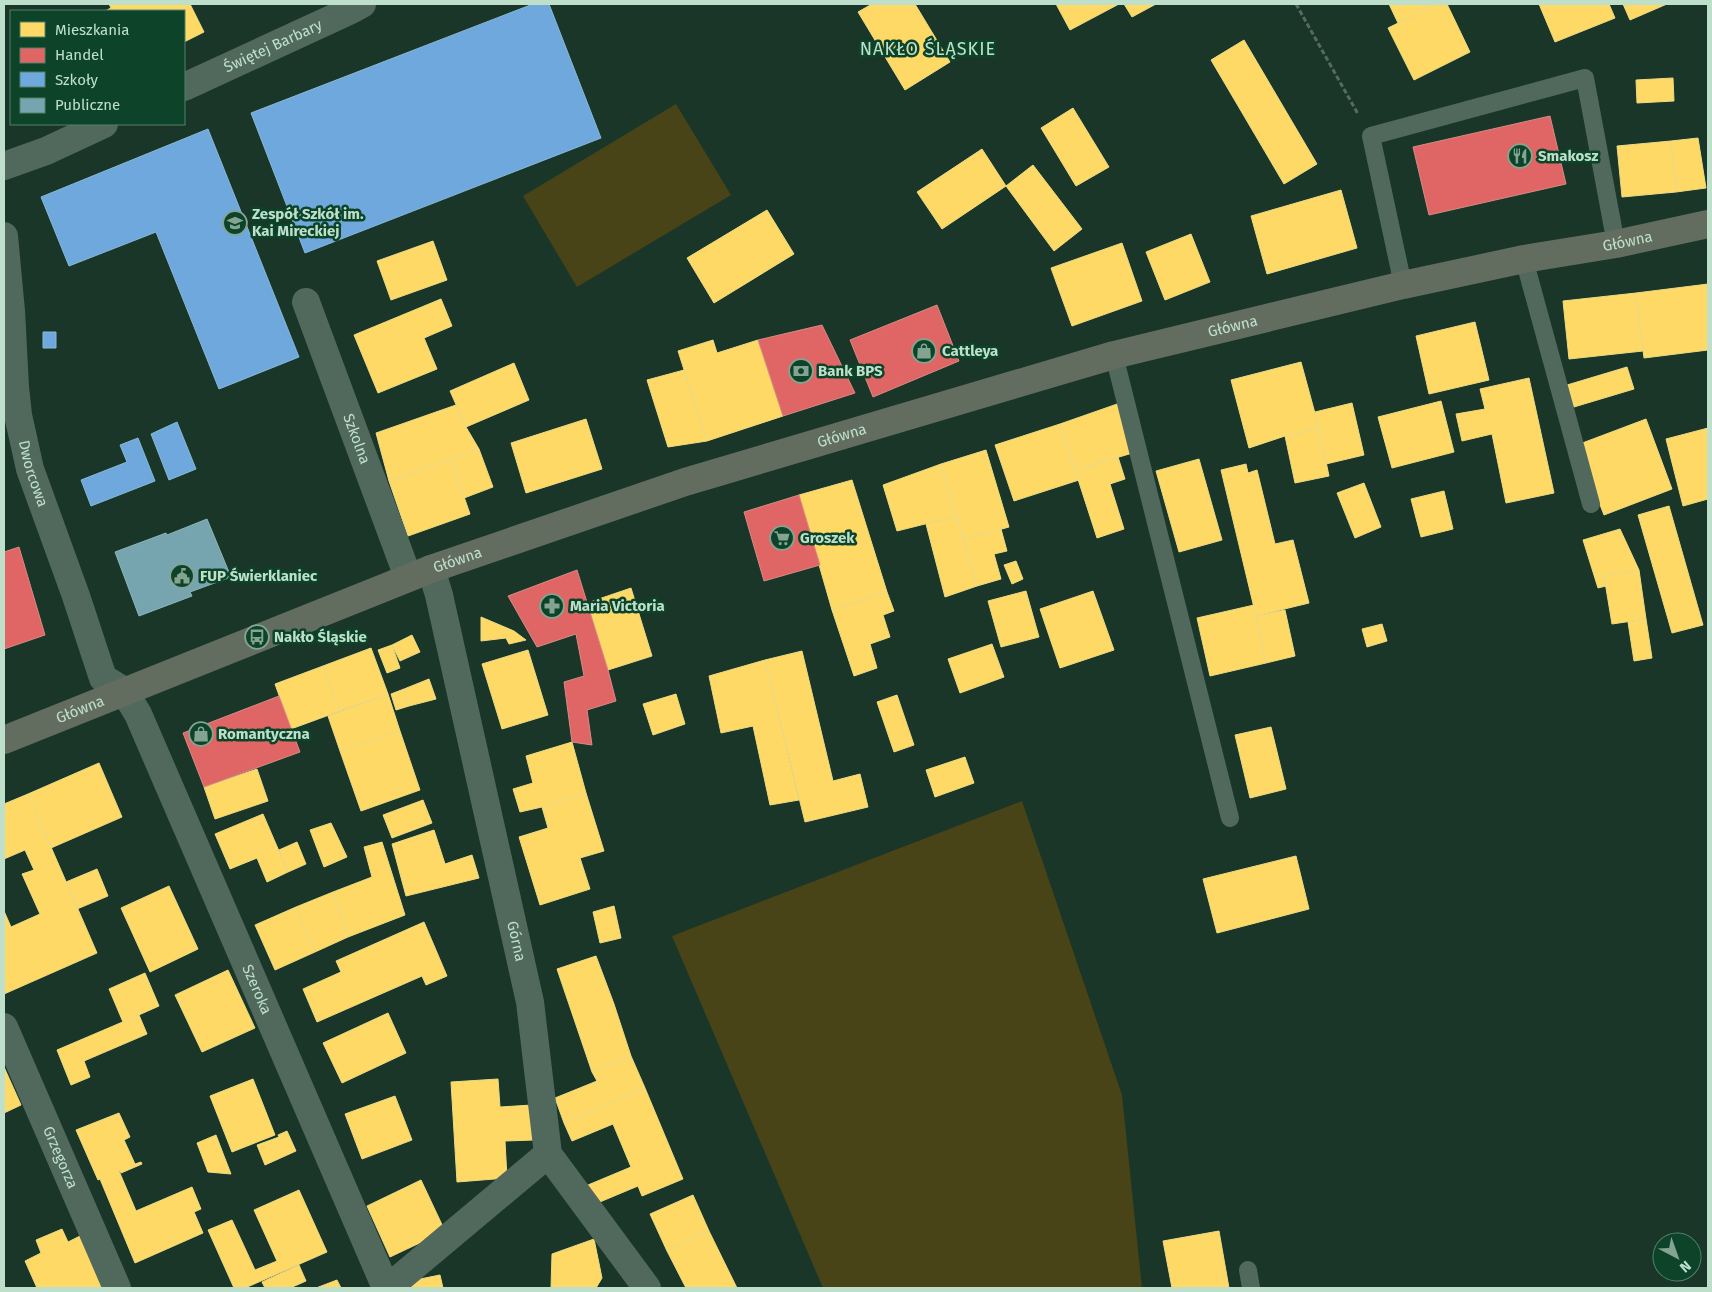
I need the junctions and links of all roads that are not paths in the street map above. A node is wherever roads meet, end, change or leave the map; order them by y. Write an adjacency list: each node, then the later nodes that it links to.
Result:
1 (362, 4): 2 (street, Świętej Barbary)
2 (185, 87)
3 (102, 125): 4 (street)
4 (4, 166)
5 (1708, 224): 7 (main road, Główna)
6 (4, 236): 12 (street, Dworcowa)
7 (1616, 244): 8 (main road, Główna); 9 (lane)
8 (1524, 259): 9 (main road, Główna); 13 (lane)
9 (1402, 285): 11 (main road, Główna)
10 (306, 302): 14 (street, Szkolna)
11 (1114, 355): 14 (main road, Główna); 17 (lane)
12 (11, 408): 15 (street, Dworcowa)
13 (1591, 504)
14 (420, 573): 15 (main road, Główna); 19 (street, Górna)
15 (124, 692): 16 (main road, Główna); 22 (street, Szeroka)
16 (4, 740)
17 (1230, 818)
18 (4, 1027): 21 (street, Grzegorza)
19 (548, 1154): 22 (street); 23 (street, Górna)
20 (1248, 1270): 24 (lane)
21 (117, 1288)
22 (387, 1288)
23 (647, 1288)
24 (1251, 1288)

